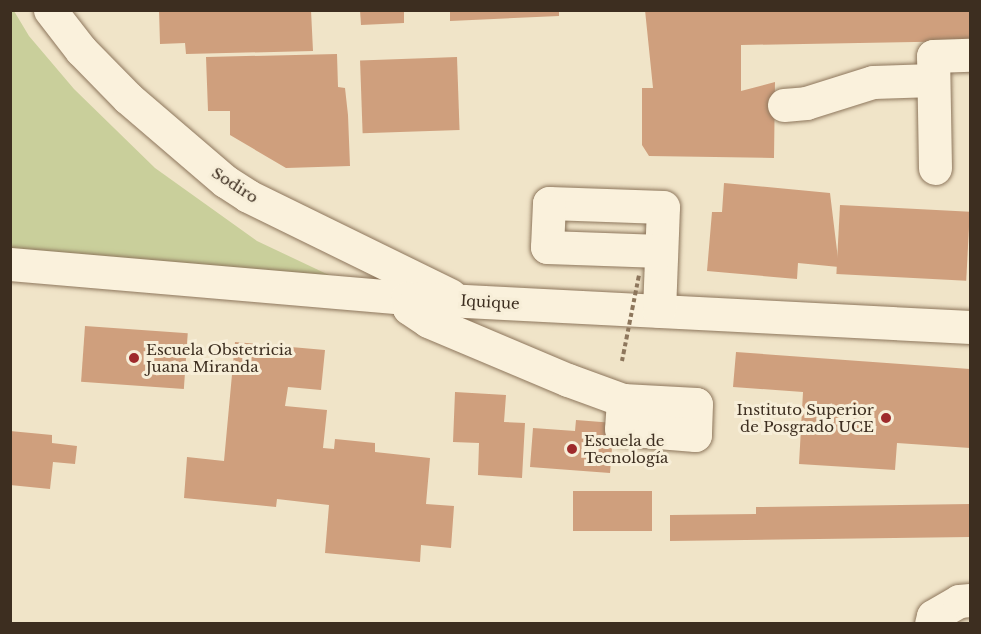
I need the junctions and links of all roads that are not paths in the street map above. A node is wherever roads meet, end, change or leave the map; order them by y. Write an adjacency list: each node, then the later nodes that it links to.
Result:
1 (50, 10): 9 (street, Sodiro)
2 (970, 55): 3 (street)
3 (933, 80): 4 (street); 5 (street)
4 (784, 105)
5 (934, 168)
6 (661, 252): 10 (street)
7 (10, 264): 8 (street, Iquique)
8 (407, 298): 9 (street, Iquique); 12 (street)
9 (463, 301): 10 (street, Iquique)
10 (659, 311): 11 (street, Iquique)
11 (970, 327)
12 (623, 400)
13 (970, 600): 14 (street)
14 (931, 624)

